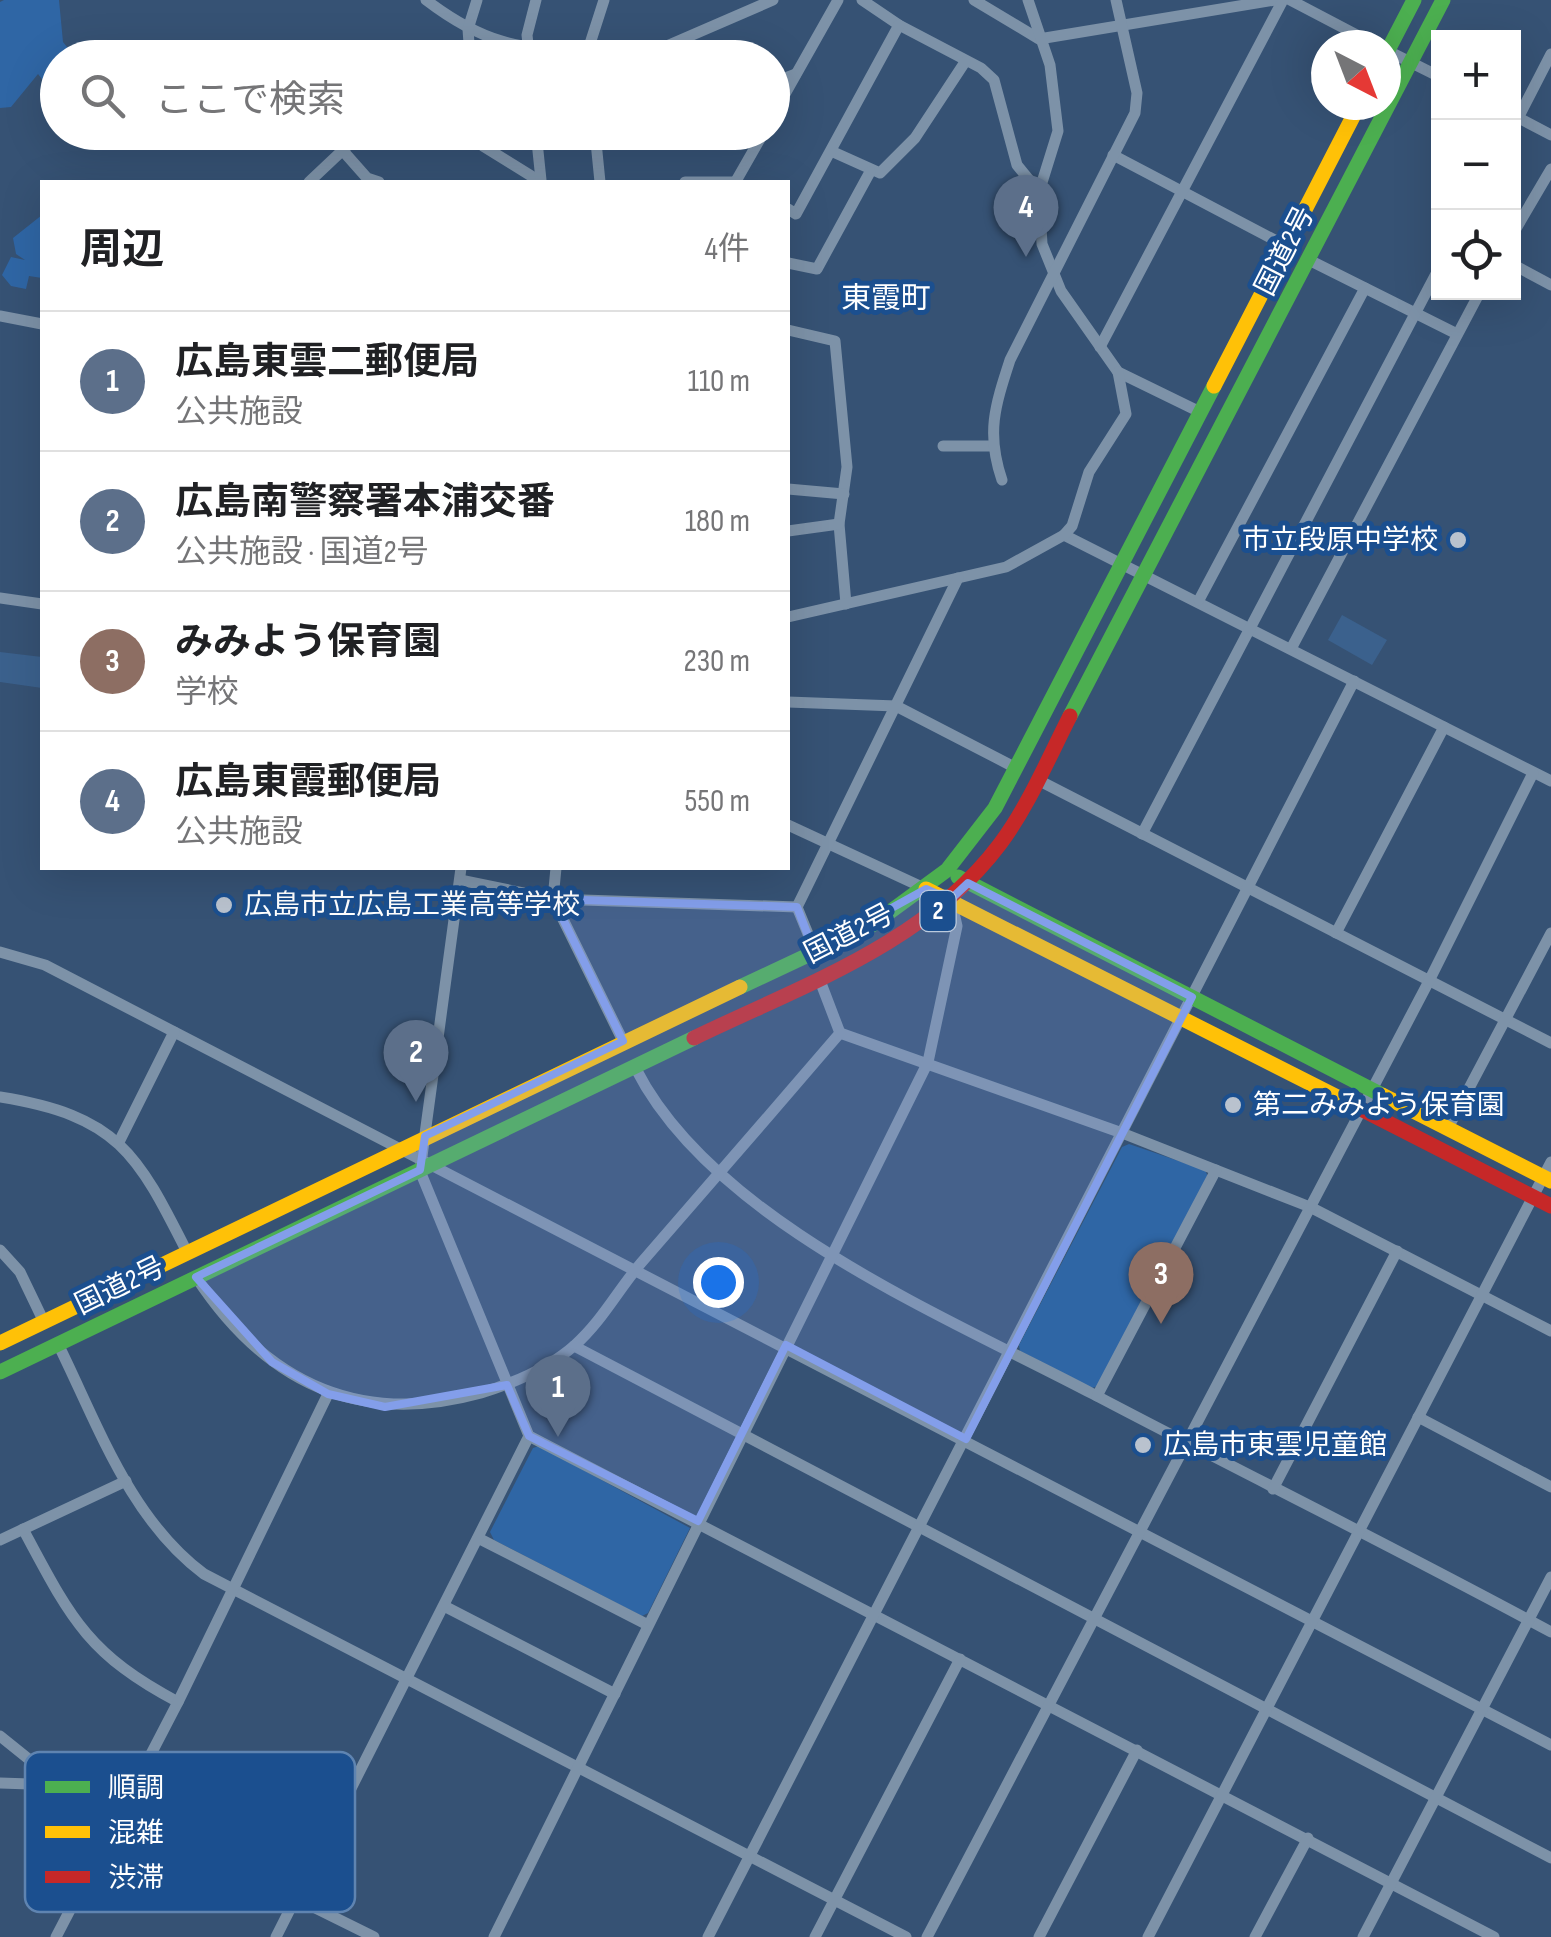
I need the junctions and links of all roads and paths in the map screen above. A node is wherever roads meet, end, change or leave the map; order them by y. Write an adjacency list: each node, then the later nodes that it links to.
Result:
1 (426, 0): 18 (street)
2 (477, 0): 18 (street)
3 (536, 0): 24 (street)
4 (604, 0): 25 (street)
5 (773, 0): 26 (street)
6 (838, 0): 32 (street)
7 (862, 0): 17 (street)
8 (974, 0): 21 (street)
9 (1028, 0): 21 (street)
10 (1116, 0): 16 (street)
11 (1275, 0): 15 (street)
12 (1286, 0): 19 (street); 55 (street)
13 (1414, 0): 20 (main road)
14 (1444, 0): 30 (main road, 国道2号 / 2)
15 (1199, 6): 16 (street)
16 (1121, 24): 21 (street); 45 (street)
17 (899, 25): 29 (street); 43 (street)
18 (468, 29): 22 (street); 23 (street)
19 (1345, 30)
20 (1396, 30)
21 (1039, 39): 54 (street)
22 (469, 40)
23 (495, 40)
24 (528, 40)
25 (591, 40)
26 (681, 40)
27 (1551, 54): 35 (street)
28 (1401, 58): 30 (street)
29 (965, 62): 47 (street); 54 (street)
30 (1411, 62): 31 (street); 59 (main road, 国道2号 / 2)
31 (1431, 72)
32 (796, 74): 33 (street); 34 (street)
33 (790, 76)
34 (790, 84)
35 (1521, 109)
36 (1351, 120): 58 (main road, 国道2号 / 2)
37 (1521, 122): 38 (street)
38 (1551, 135)
39 (490, 150): 50 (street)
40 (538, 150): 51 (street)
41 (597, 150): 52 (street)
42 (754, 150): 53 (street)
43 (830, 151): 47 (street); 56 (street)
44 (344, 152): 48 (street); 49 (street)
45 (1113, 154): 55 (street); 62 (street)
46 (1551, 169): 57 (street)
47 (870, 172): 60 (street)
48 (360, 179)
49 (311, 180)
50 (539, 180)
51 (541, 180)
52 (600, 180)
53 (738, 180)
54 (1039, 192): 62 (street)
55 (1182, 192): 58 (street); 72 (street)
56 (790, 210)
57 (1521, 220)
58 (1286, 246): 74 (main road, 国道2号 / 2)
59 (1309, 260): 65 (street); 84 (main road, 国道2号 / 2)
60 (790, 263)
61 (1521, 269): 64 (street)
62 (1054, 272): 72 (street); 76 (street)
63 (1431, 284): 67 (street)
64 (1551, 285)
65 (1365, 288): 67 (street); 87 (street)
66 (1476, 300): 71 (street)
67 (1416, 314): 71 (street); 91 (street)
68 (0, 316): 69 (street)
69 (40, 324)
70 (790, 331): 79 (street)
71 (1457, 334): 92 (street)
72 (1100, 347): 73 (street)
73 (1118, 372): 74 (street); 82 (street)
74 (1200, 412): 83 (main road, 国道2号 / 2)
75 (943, 446): 76 (street)
76 (990, 446): 77 (street)
77 (1002, 480)
78 (790, 489): 79 (street)
79 (844, 494): 80 (street)
80 (839, 524): 81 (street); 89 (street)
81 (790, 531)
82 (1064, 535): 83 (street); 85 (street)
83 (1122, 562): 84 (street); 97 (main road, 国道2号 / 2)
84 (1146, 573): 87 (street); 99 (main road, 国道2号 / 2)
85 (958, 578): 89 (street); 95 (street)
86 (0, 598): 88 (street)
87 (1199, 600): 91 (street)
88 (40, 604)
89 (846, 604): 90 (street)
90 (790, 617)
91 (1250, 626): 92 (street); 102 (street)
92 (1292, 647): 93 (street)
93 (1354, 681): 96 (street); 108 (street)
94 (790, 702): 95 (street)
95 (896, 706): 97 (street); 103 (street)
96 (1444, 727): 98 (street); 113 (street)
97 (1016, 768): 105 (main road, 国道2号 / 2)
98 (1533, 772): 100 (street); 118 (street)
99 (1038, 780): 102 (street); 107 (main road, 国道2号 / 2)
100 (1551, 781)
101 (790, 826): 103 (street)
102 (1142, 834): 108 (street)
103 (828, 846): 109 (street); 112 (street)
104 (556, 870): 110 (street)
105 (946, 871): 107 (main road); 109 (main road, 国道2号 / 2)
106 (461, 874): 110 (street); 133 (street)
107 (968, 883): 111 (main road, 国道2号 / 2); 119 (main road)
108 (1248, 888): 113 (street); 119 (street)
109 (926, 889): 111 (main road); 115 (main road, 国道2号 / 2)
110 (553, 899): 112 (street); 124 (street)
111 (950, 900): 117 (main road, 国道2号 / 2); 120 (main road); 126 (street)
112 (797, 907): 115 (street)
113 (1336, 933): 118 (street)
114 (1551, 933): 121 (street)
115 (814, 951): 124 (main road, 国道2号 / 2)
116 (0, 952): 122 (street)
117 (819, 978): 123 (street); 127 (main road, 国道2号 / 2)
118 (1429, 981): 121 (street); 128 (street)
119 (1192, 997): 120 (street); 128 (main road)
120 (1180, 1019): 130 (main road); 132 (street)
121 (1504, 1020): 125 (street); 131 (street)
122 (174, 1032): 134 (street); 135 (street)
123 (840, 1033): 126 (street); 138 (street)
124 (623, 1041): 133 (main road, 国道2号 / 2)
125 (1551, 1043)
126 (928, 1062): 132 (street); 146 (street)
127 (636, 1068): 136 (main road, 国道2号 / 2); 138 (street)
128 (1372, 1089): 130 (street); 131 (main road)
129 (0, 1096): 134 (street)
130 (1360, 1110): 140 (main road); 142 (street)
131 (1448, 1128): 139 (main road)
132 (1122, 1133): 137 (street); 156 (street)
133 (426, 1136): 135 (main road, 国道2号 / 2); 136 (street)
134 (119, 1142): 145 (street)
135 (398, 1148): 136 (street); 145 (main road, 国道2号 / 2)
136 (425, 1164): 147 (street); 148 (main road, 国道2号 / 2); 158 (street)
137 (1216, 1170): 142 (street); 160 (street)
138 (720, 1172): 146 (street); 147 (street)
139 (1548, 1173): 140 (street)
140 (1532, 1196): 141 (main road); 149 (street)
141 (1551, 1206)
142 (1310, 1207): 144 (street); 165 (street)
143 (0, 1250): 150 (street)
144 (1397, 1251): 149 (street); 168 (street)
145 (186, 1252): 150 (main road, 国道2号 / 2)
146 (832, 1254): 155 (street); 156 (street)
147 (636, 1269): 154 (street); 155 (street)
148 (196, 1277): 153 (main road, 国道2号 / 2); 159 (street)
149 (1481, 1295): 151 (street); 161 (street)
150 (44, 1322): 152 (main road, 国道2号 / 2)
151 (1551, 1331)
152 (0, 1343)
153 (58, 1344): 157 (main road, 国道2号 / 2); 166 (street)
154 (574, 1346): 158 (street); 162 (street)
155 (786, 1346): 162 (street); 164 (street)
156 (1011, 1351): 160 (street); 164 (street)
157 (0, 1372)
158 (507, 1385): 159 (street); 163 (street)
159 (328, 1394): 177 (street)
160 (1098, 1396): 165 (street)
161 (1418, 1417): 167 (street); 173 (street)
162 (742, 1434): 169 (street); 170 (street)
163 (529, 1436): 169 (street); 174 (street)
164 (966, 1439): 170 (street); 172 (street)
165 (1187, 1444): 168 (street); 172 (street)
166 (126, 1481): 171 (street); 177 (street)
167 (1551, 1486)
168 (1273, 1489): 173 (street)
169 (698, 1521): 179 (street); 183 (street)
170 (920, 1528): 179 (street); 180 (street)
171 (23, 1530): 175 (street); 188 (street)
172 (1141, 1530): 180 (street); 181 (street)
173 (1358, 1533): 181 (street); 182 (street)
174 (478, 1538): 178 (street); 183 (street)
175 (0, 1540)
176 (1551, 1576): 182 (street)
177 (233, 1591): 186 (street); 188 (street)
178 (444, 1606): 186 (street); 187 (street)
179 (875, 1614): 185 (street); 204 (street)
180 (1094, 1619): 189 (street); 191 (street)
181 (1313, 1620): 190 (street); 191 (street)
182 (1529, 1620): 184 (street); 190 (street)
183 (648, 1625): 187 (street)
184 (1551, 1632)
185 (960, 1658): 189 (street); 207 (street)
186 (407, 1680): 197 (street); 198 (street)
187 (614, 1694): 197 (street)
188 (178, 1702): 195 (street)
189 (1049, 1704): 194 (street); 219 (street)
190 (1482, 1708): 193 (street); 202 (street)
191 (1267, 1709): 201 (street); 202 (street)
192 (0, 1736): 196 (street)
193 (1551, 1745)
194 (1137, 1750): 201 (street); 220 (street)
195 (153, 1752)
196 (25, 1757)
197 (578, 1768): 204 (street); 215 (street)
198 (355, 1782)
199 (0, 1783): 200 (street)
200 (25, 1784)
201 (1222, 1795): 203 (street); 221 (street)
202 (1434, 1796): 205 (street); 206 (street)
203 (1308, 1838): 206 (street); 222 (street)
204 (750, 1857): 207 (street); 216 (street)
205 (1551, 1858)
206 (1391, 1882): 211 (street); 223 (street)
207 (834, 1901): 217 (street); 218 (street)
208 (69, 1912): 212 (street)
209 (288, 1912): 213 (street)
210 (325, 1912): 214 (street)
211 (1477, 1933): 224 (street)
212 (56, 1937)
213 (276, 1937)
214 (374, 1937)
215 (494, 1937)
216 (708, 1937)
217 (815, 1937)
218 (906, 1937)
219 (927, 1937)
220 (1040, 1937)
221 (1148, 1937)
222 (1255, 1937)
223 (1363, 1937)
224 (1494, 1937)

